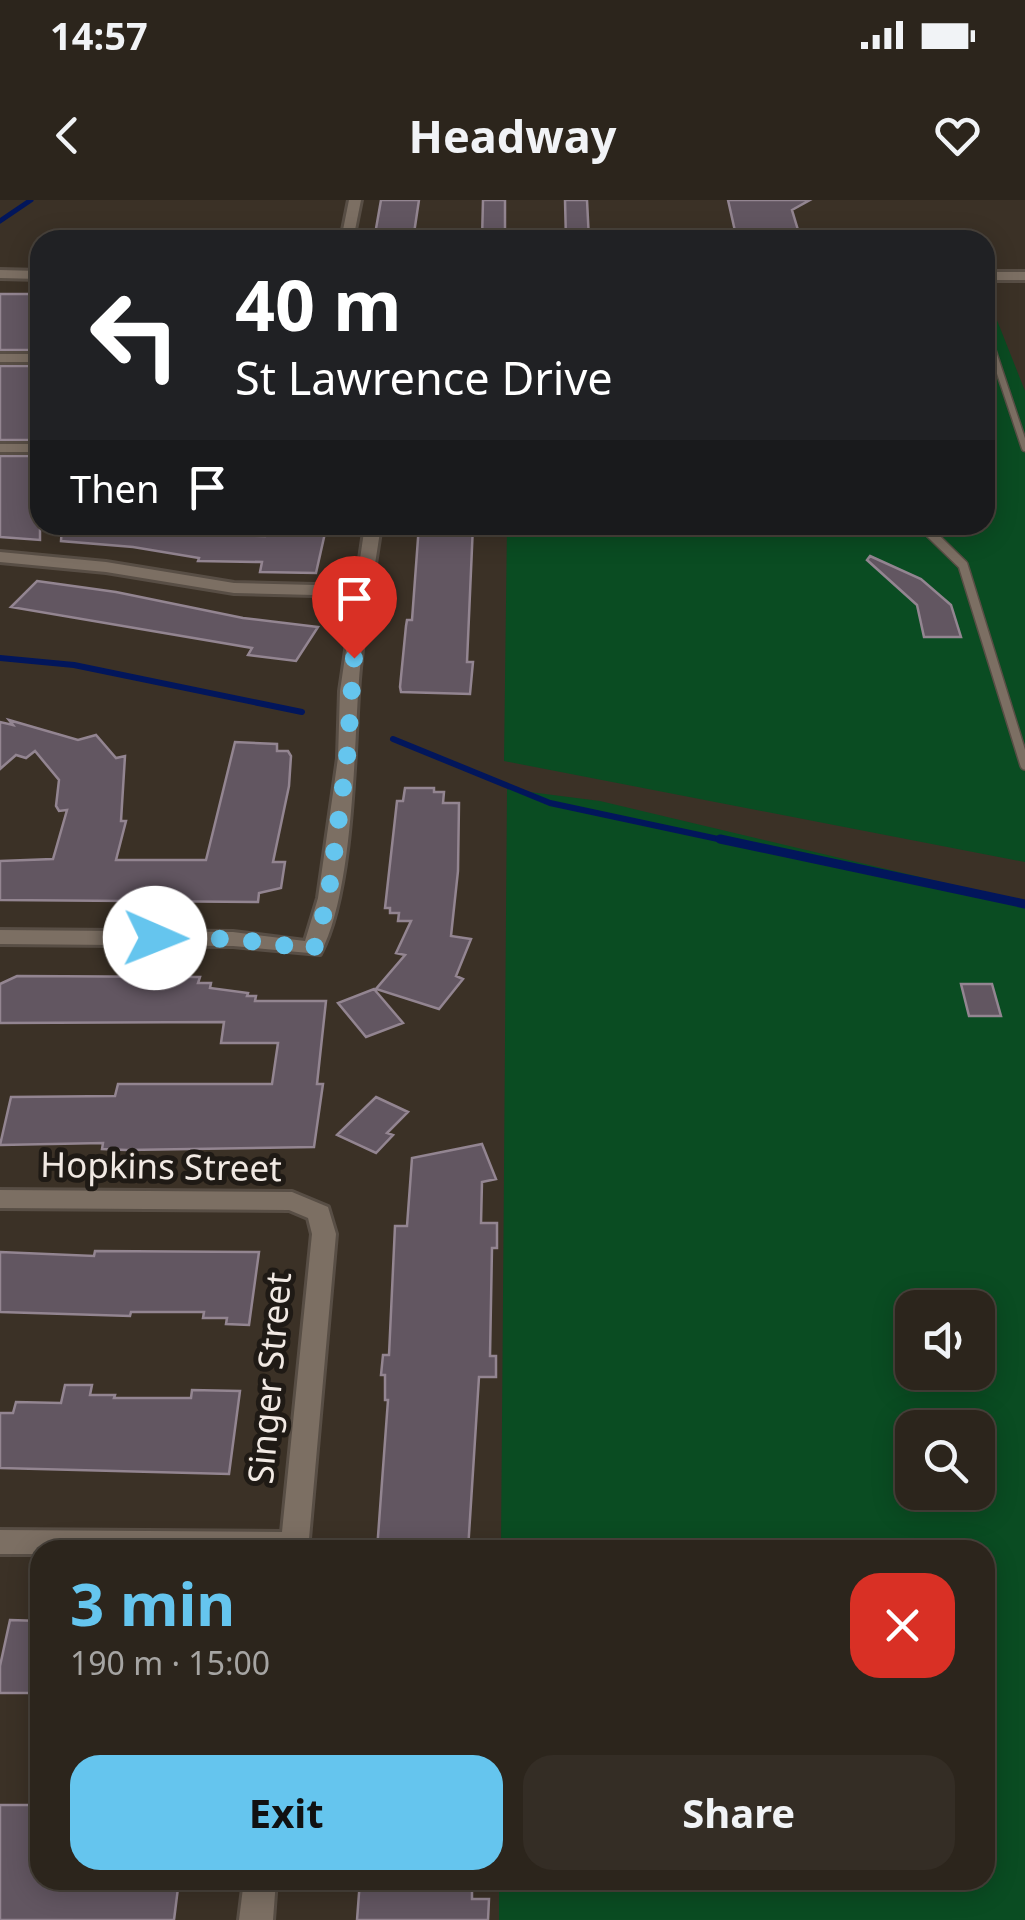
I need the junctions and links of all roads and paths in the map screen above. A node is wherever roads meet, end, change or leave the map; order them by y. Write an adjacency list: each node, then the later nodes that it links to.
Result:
1 (355, 200): 2 (street)
2 (349, 230)
3 (0, 274): 4 (street)
4 (30, 275)
5 (995, 276): 6 (street)
6 (1025, 276)
7 (0, 358): 8 (street)
8 (30, 358)
9 (995, 358): 12 (lane)
10 (0, 448): 11 (street)
11 (30, 448)
12 (1025, 448)
13 (372, 535): 16 (street)
14 (932, 535): 17 (lane)
15 (0, 557): 16 (street)
16 (364, 591): 18 (street)
17 (1025, 765)
18 (0, 937)
19 (0, 1199): 20 (street, Hopkins Street)
20 (319, 1213): 21 (street, Singer Street)
21 (295, 1540)
22 (0, 1542): 23 (street)
23 (30, 1543)
24 (259, 1890): 25 (street)
25 (256, 1920)

